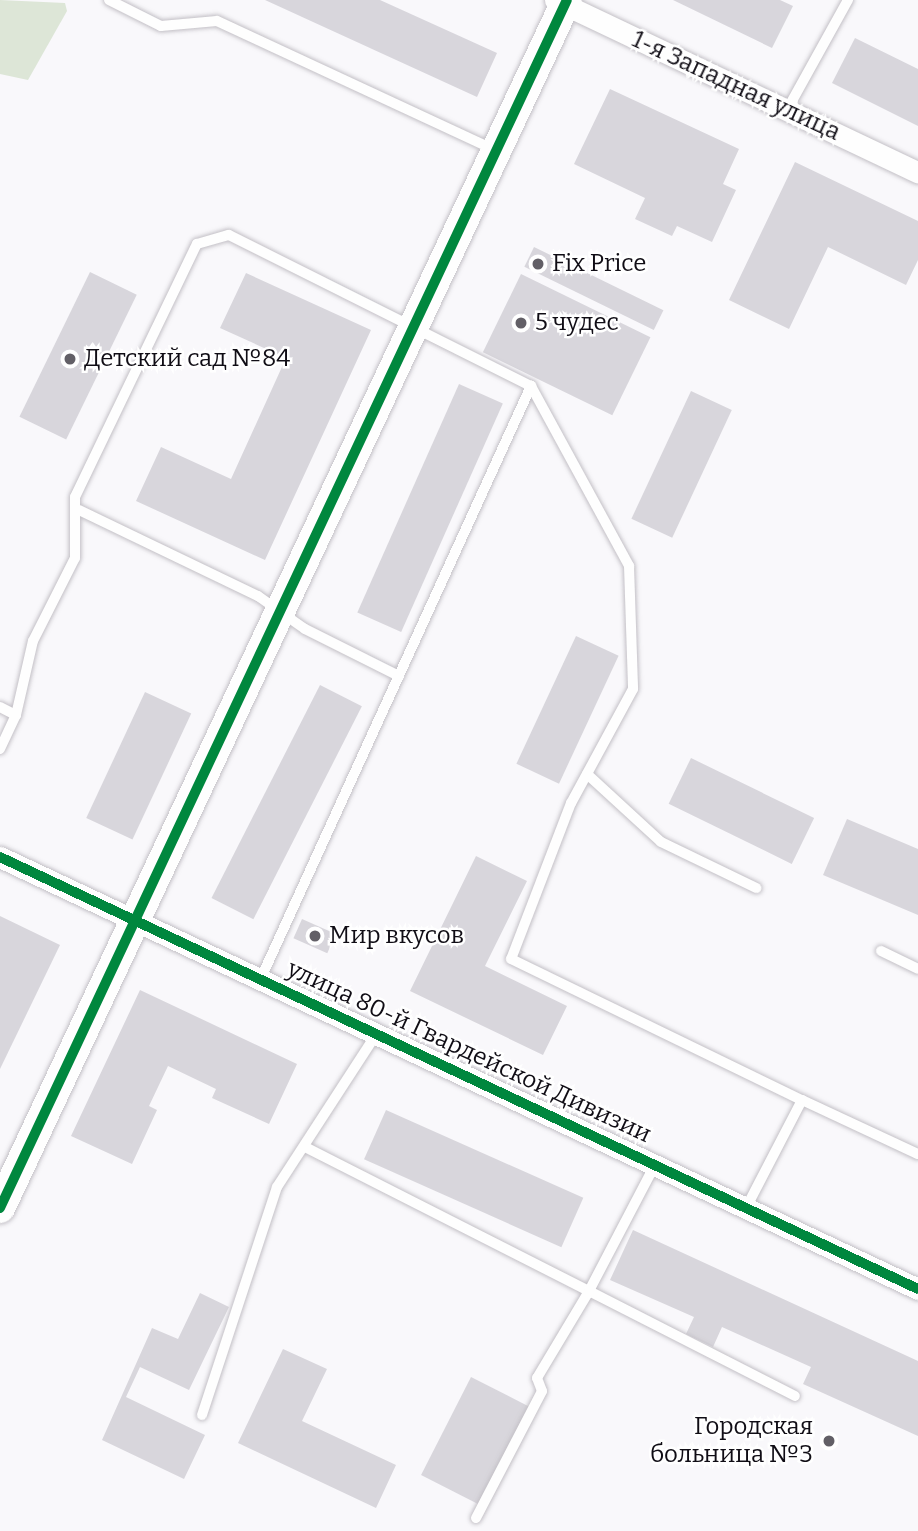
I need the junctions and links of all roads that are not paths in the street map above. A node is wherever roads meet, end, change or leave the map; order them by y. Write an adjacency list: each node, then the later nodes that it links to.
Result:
1 (109, 0): 5 (lane)
2 (848, 0): 4 (lane)
3 (562, 2): 4 (street, 1-я Западная улица); 5 (street)
4 (788, 110): 6 (street, 1-я Западная улица)
5 (498, 151): 7 (street)
6 (918, 172)
7 (418, 330): 8 (lane); 9 (lane); 10 (street)
8 (531, 386): 11 (lane); 15 (lane)
9 (79, 510): 10 (lane); 13 (lane)
10 (283, 615): 11 (lane); 18 (street)
11 (400, 676): 21 (lane)
12 (0, 707): 13 (lane)
13 (16, 715): 14 (lane)
14 (0, 749)
15 (587, 774): 17 (lane); 23 (lane)
16 (0, 857): 18 (street, улица 80-й Гвардейской Дивизии)
17 (756, 888)
18 (138, 922): 21 (street, улица 80-й Гвардейской Дивизии); 28 (street)
19 (881, 951): 20 (lane)
20 (918, 969)
21 (261, 978): 22 (street, улица 80-й Гвардейской Дивизии)
22 (377, 1033): 24 (lane); 26 (street, улица 80-й Гвардейской Дивизии)
23 (802, 1100): 25 (lane); 27 (lane)
24 (307, 1148): 30 (lane); 32 (lane)
25 (918, 1154)
26 (656, 1163): 27 (street, улица 80-й Гвардейской Дивизии); 30 (lane)
27 (747, 1206): 29 (street, улица 80-й Гвардейской Дивизии)
28 (0, 1208)
29 (918, 1289)
30 (589, 1291): 31 (lane); 33 (lane)
31 (795, 1396)
32 (202, 1415)
33 (476, 1518)

